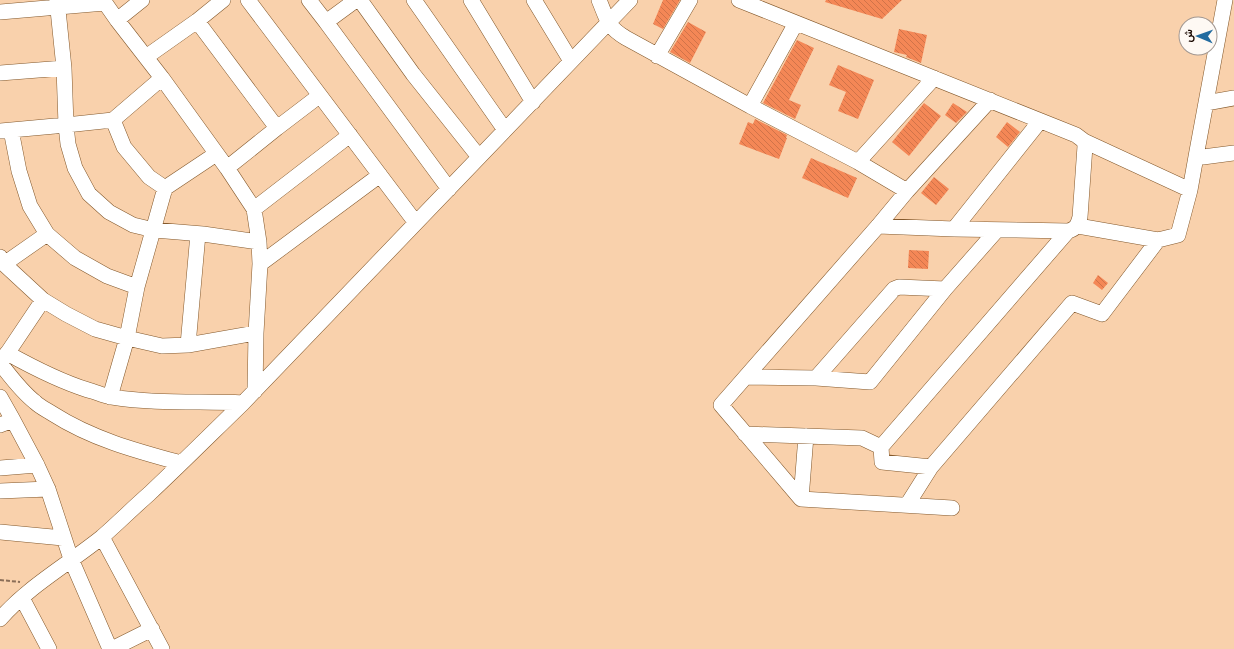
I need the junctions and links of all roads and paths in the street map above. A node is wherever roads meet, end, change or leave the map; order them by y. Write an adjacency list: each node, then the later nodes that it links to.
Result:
1 (142, 0): 18 (street)
2 (223, 0): 19 (street)
3 (248, 0): 30 (street)
4 (309, 0): 20 (street)
5 (356, 0): 20 (street)
6 (360, 0): 47 (street)
7 (414, 0): 41 (street)
8 (471, 0): 33 (street)
9 (534, 0): 25 (street)
10 (599, 0): 21 (street)
11 (630, 0): 21 (street)
12 (690, 0): 23 (street)
13 (739, 0): 22 (street)
14 (1225, 0): 34 (street)
15 (104, 1): 16 (street); 18 (street)
16 (58, 3): 17 (street); 26 (street)
17 (1, 8)
18 (117, 20): 24 (street)
19 (197, 21): 24 (street); 39 (street)
20 (326, 22): 52 (street)
21 (609, 23): 23 (street); 25 (street)
22 (796, 23): 29 (street); 35 (street)
23 (657, 56): 35 (street)
24 (146, 57): 28 (street)
25 (572, 61): 33 (street)
26 (64, 68): 27 (street); 38 (street)
27 (0, 73)
28 (162, 78): 36 (street); 46 (street)
29 (934, 78): 32 (street); 48 (street)
30 (320, 96): 39 (street); 42 (street)
31 (1234, 98): 34 (street)
32 (990, 100): 37 (street); 54 (street)
33 (533, 102): 41 (street)
34 (1206, 104): 44 (street)
35 (750, 106): 48 (street)
36 (113, 120): 38 (street); 51 (street)
37 (1040, 121): 43 (street); 59 (street)
38 (66, 125): 40 (street); 60 (street)
39 (277, 128): 49 (street)
40 (6, 130): 62 (street)
41 (506, 130): 47 (street)
42 (350, 135): 50 (street); 55 (street)
43 (1084, 141): 53 (street); 58 (street)
44 (1197, 151): 45 (street); 53 (street)
45 (1234, 153)
46 (216, 154): 49 (street); 51 (street)
47 (479, 157): 52 (street)
48 (858, 162): 54 (street)
49 (228, 168): 55 (street)
50 (380, 175): 56 (street); 67 (street)
51 (165, 188): 60 (street)
52 (449, 189): 56 (street)
53 (1190, 190): 64 (street)
54 (907, 191): 57 (street)
55 (254, 209): 65 (street)
56 (416, 223): 77 (street)
57 (878, 226): 59 (street); 75 (street)
58 (1073, 228): 61 (street); 64 (street); 84 (street)
59 (954, 229): 61 (street)
60 (154, 230): 63 (street); 68 (street)
61 (997, 230): 69 (street)
62 (47, 234): 66 (street); 68 (street)
63 (198, 234): 65 (street); 73 (street)
64 (1158, 240): 87 (street)
65 (259, 242): 67 (street)
66 (2, 261): 70 (street)
67 (260, 264): 71 (street)
68 (137, 287): 72 (street)
69 (945, 289): 76 (street); 76 (street)
70 (43, 300): 72 (street); 74 (street)
71 (256, 333): 73 (street); 77 (street)
72 (127, 338): 73 (street); 79 (street)
73 (188, 345)
74 (2, 360): 79 (street); 85 (street)
75 (746, 377): 76 (street); 82 (street)
76 (816, 378)
77 (255, 391): 80 (street)
78 (0, 397): 81 (street)
79 (110, 397): 80 (street)
80 (244, 403): 85 (street)
81 (6, 422): 86 (street)
82 (746, 434): 83 (street); 91 (street)
83 (806, 436): 84 (street); 91 (street)
84 (881, 447): 87 (street)
85 (181, 463): 95 (street)
86 (37, 465): 88 (street); 89 (street)
87 (931, 467): 92 (street)
88 (0, 468)
89 (48, 489): 90 (street); 96 (street)
90 (0, 491)
91 (801, 499): 92 (street)
92 (907, 505): 93 (street)
93 (952, 508)
94 (0, 532): 96 (street)
95 (102, 537): 97 (street); 100 (street)
96 (63, 538): 97 (street)
97 (71, 559): 98 (street); 102 (street)
98 (22, 598): 99 (street); 101 (street)
99 (2, 614)
100 (152, 629): 102 (street); 103 (street)
101 (49, 649)
102 (111, 649)
103 (162, 649)

